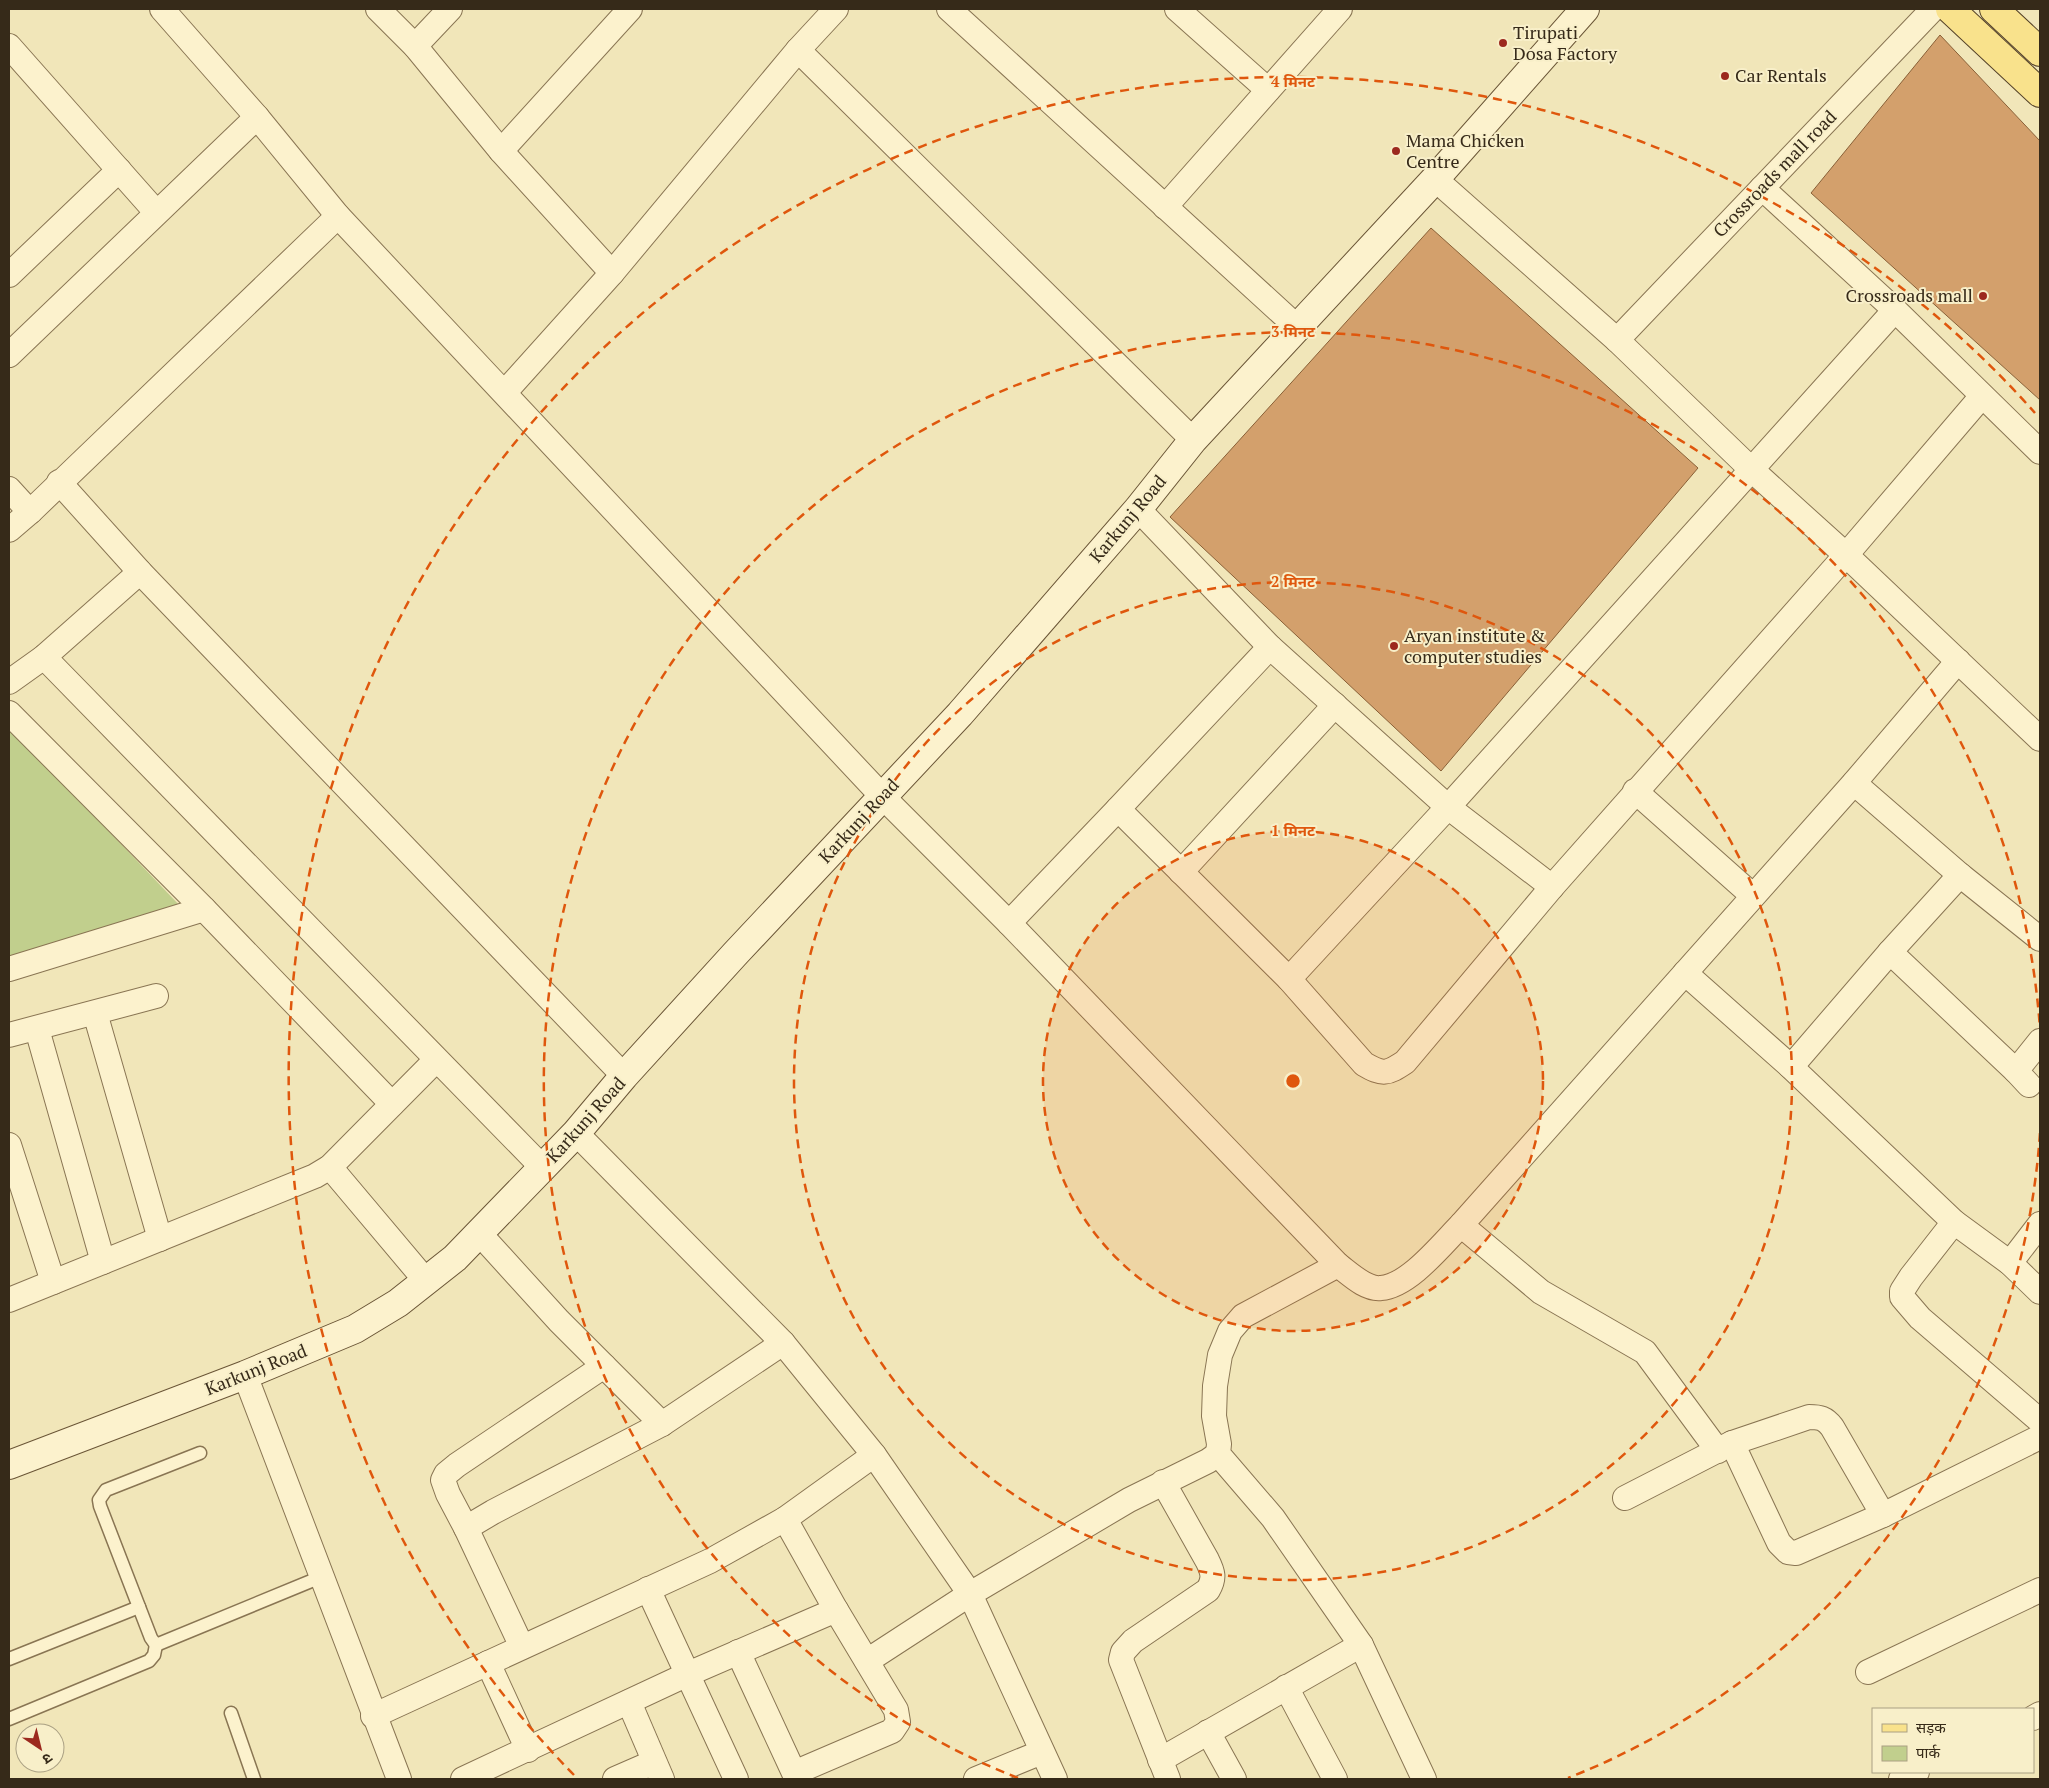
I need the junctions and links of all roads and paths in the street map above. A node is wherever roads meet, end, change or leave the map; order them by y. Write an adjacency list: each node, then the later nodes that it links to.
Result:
1 (162, 9): 20 (street)
2 (378, 9): 14 (street)
3 (450, 9): 14 (street)
4 (630, 9): 21 (street)
5 (836, 9): 15 (street)
6 (949, 9): 25 (street)
7 (1177, 9): 18 (street)
8 (1340, 9): 18 (street)
9 (1585, 9): 23 (street, Karkunj Road)
10 (1933, 9): 24 (street, Crossroads mall road)
11 (1950, 9): 19 (main road)
12 (1994, 9): 16 (main road)
13 (9, 46): 17 (street)
14 (415, 46): 21 (street)
15 (798, 50): 28 (street); 36 (street)
16 (2040, 52)
17 (18, 71): 22 (street)
18 (1268, 90): 25 (street)
19 (2040, 93)
20 (257, 117): 26 (street); 27 (street)
21 (501, 151): 28 (street)
22 (119, 170): 26 (street); 29 (street)
23 (1435, 178): 31 (street, Karkunj Road); 32 (street)
24 (1762, 188): 30 (street); 32 (street, Crossroads mall road)
25 (1164, 207): 31 (street)
26 (156, 212): 33 (street)
27 (338, 216): 34 (street); 39 (street)
28 (612, 273): 34 (street)
29 (9, 275)
30 (1895, 310): 35 (street); 38 (street)
31 (1297, 327): 36 (street, Karkunj Road)
32 (1617, 340): 38 (street)
33 (9, 355)
34 (505, 392): 55 (street)
35 (1982, 396): 37 (street); 44 (street)
36 (1193, 440): 41 (street, Karkunj Road)
37 (2040, 452)
38 (1752, 470): 44 (street); 56 (street)
39 (59, 482): 42 (street); 45 (street)
40 (9, 489): 42 (street)
41 (1138, 509): 46 (street); 55 (street, Karkunj Road)
42 (30, 512): 43 (street)
43 (9, 530)
44 (1846, 555): 48 (street); 54 (street)
45 (140, 572): 47 (street); 76 (street)
46 (1270, 647): 50 (street); 57 (street)
47 (44, 657): 49 (street); 74 (street)
48 (1958, 661): 52 (street); 53 (street)
49 (9, 682)
50 (1335, 705): 56 (street); 58 (street)
51 (9, 713): 62 (street)
52 (2040, 739)
53 (1854, 783): 59 (street); 61 (street)
54 (1636, 791): 60 (street); 61 (street)
55 (882, 796): 63 (street); 76 (street, Karkunj Road)
56 (1448, 807): 60 (street); 68 (street)
57 (1118, 809): 58 (street); 63 (street)
58 (1181, 872): 68 (street)
59 (1960, 875): 64 (street); 65 (street)
60 (1552, 887): 68 (street)
61 (1752, 895): 67 (street)
62 (204, 909): 66 (street); 77 (street)
63 (1008, 923): 89 (street)
64 (2040, 939)
65 (1890, 952): 73 (street); 75 (street)
66 (9, 969)
67 (1685, 973): 75 (street); 84 (street)
68 (1288, 979)
69 (156, 996): 70 (street)
70 (95, 1013): 71 (street); 86 (street)
71 (38, 1029): 72 (street); 87 (street)
72 (9, 1035)
73 (2040, 1041)
74 (436, 1060): 77 (street); 81 (street)
75 (1791, 1068): 82 (street)
76 (624, 1076): 78 (street, Karkunj Road)
77 (392, 1104): 80 (street)
78 (576, 1133): 81 (street, Karkunj Road); 94 (street)
79 (9, 1145): 91 (street)
80 (330, 1167): 86 (street); 90 (street)
81 (543, 1168): 85 (street, Karkunj Road)
82 (1954, 1222): 88 (street); 97 (street)
83 (2040, 1224): 88 (street)
84 (1461, 1225): 89 (street); 100 (street)
85 (479, 1234): 90 (street, Karkunj Road); 95 (street)
86 (160, 1239): 87 (street)
87 (102, 1262): 91 (street)
88 (2010, 1263): 92 (street)
89 (1338, 1265): 102 (street)
90 (426, 1280): 96 (street, Karkunj Road)
91 (53, 1282): 93 (street)
92 (2040, 1292)
93 (9, 1300)
94 (783, 1343): 98 (street); 103 (street)
95 (604, 1366): 98 (street); 109 (street)
96 (245, 1375): 104 (street, Karkunj Road); 110 (street)
97 (2040, 1421)
98 (662, 1424): 109 (street)
99 (2040, 1437): 107 (street)
100 (1725, 1447): 106 (street); 107 (street); 107 (street)
101 (200, 1453): 114 (lane)
102 (1218, 1454): 105 (street); 117 (street)
103 (874, 1455): 108 (street); 113 (street)
104 (9, 1465)
105 (1163, 1482): 113 (street); 134 (street)
106 (1625, 1498)
107 (1883, 1516)
108 (785, 1520): 111 (street); 115 (street)
109 (466, 1528): 118 (street)
110 (321, 1577): 116 (lane); 128 (street)
111 (648, 1589): 118 (street); 124 (street)
112 (2040, 1590): 123 (street)
113 (970, 1594): 121 (street); 132 (street)
114 (139, 1607): 116 (lane); 120 (lane)
115 (836, 1610): 119 (street); 121 (street)
116 (156, 1645): 129 (lane)
117 (1361, 1645): 125 (street); 147 (street)
118 (522, 1647): 122 (street)
119 (738, 1652): 124 (street); 137 (street)
120 (9, 1658)
121 (867, 1661): 137 (street)
122 (488, 1663): 128 (street); 131 (street)
123 (1868, 1672)
124 (688, 1674): 126 (street); 142 (street)
125 (1286, 1687): 130 (street); 146 (street)
126 (629, 1702): 131 (street); 133 (street)
127 (231, 1714): 138 (lane)
128 (373, 1716): 139 (street)
129 (9, 1719)
130 (1208, 1732): 134 (street); 145 (street)
131 (528, 1750): 135 (street)
132 (1042, 1752): 143 (street); 144 (street)
133 (658, 1770): 141 (street)
134 (1164, 1770)
135 (494, 1773): 140 (street)
136 (1915, 1773): 148 (street)
137 (787, 1776)
138 (254, 1779)
139 (399, 1779)
140 (463, 1779)
141 (616, 1779)
142 (736, 1779)
143 (976, 1779)
144 (1055, 1779)
145 (1234, 1779)
146 (1335, 1779)
147 (1424, 1779)
148 (1901, 1779)

